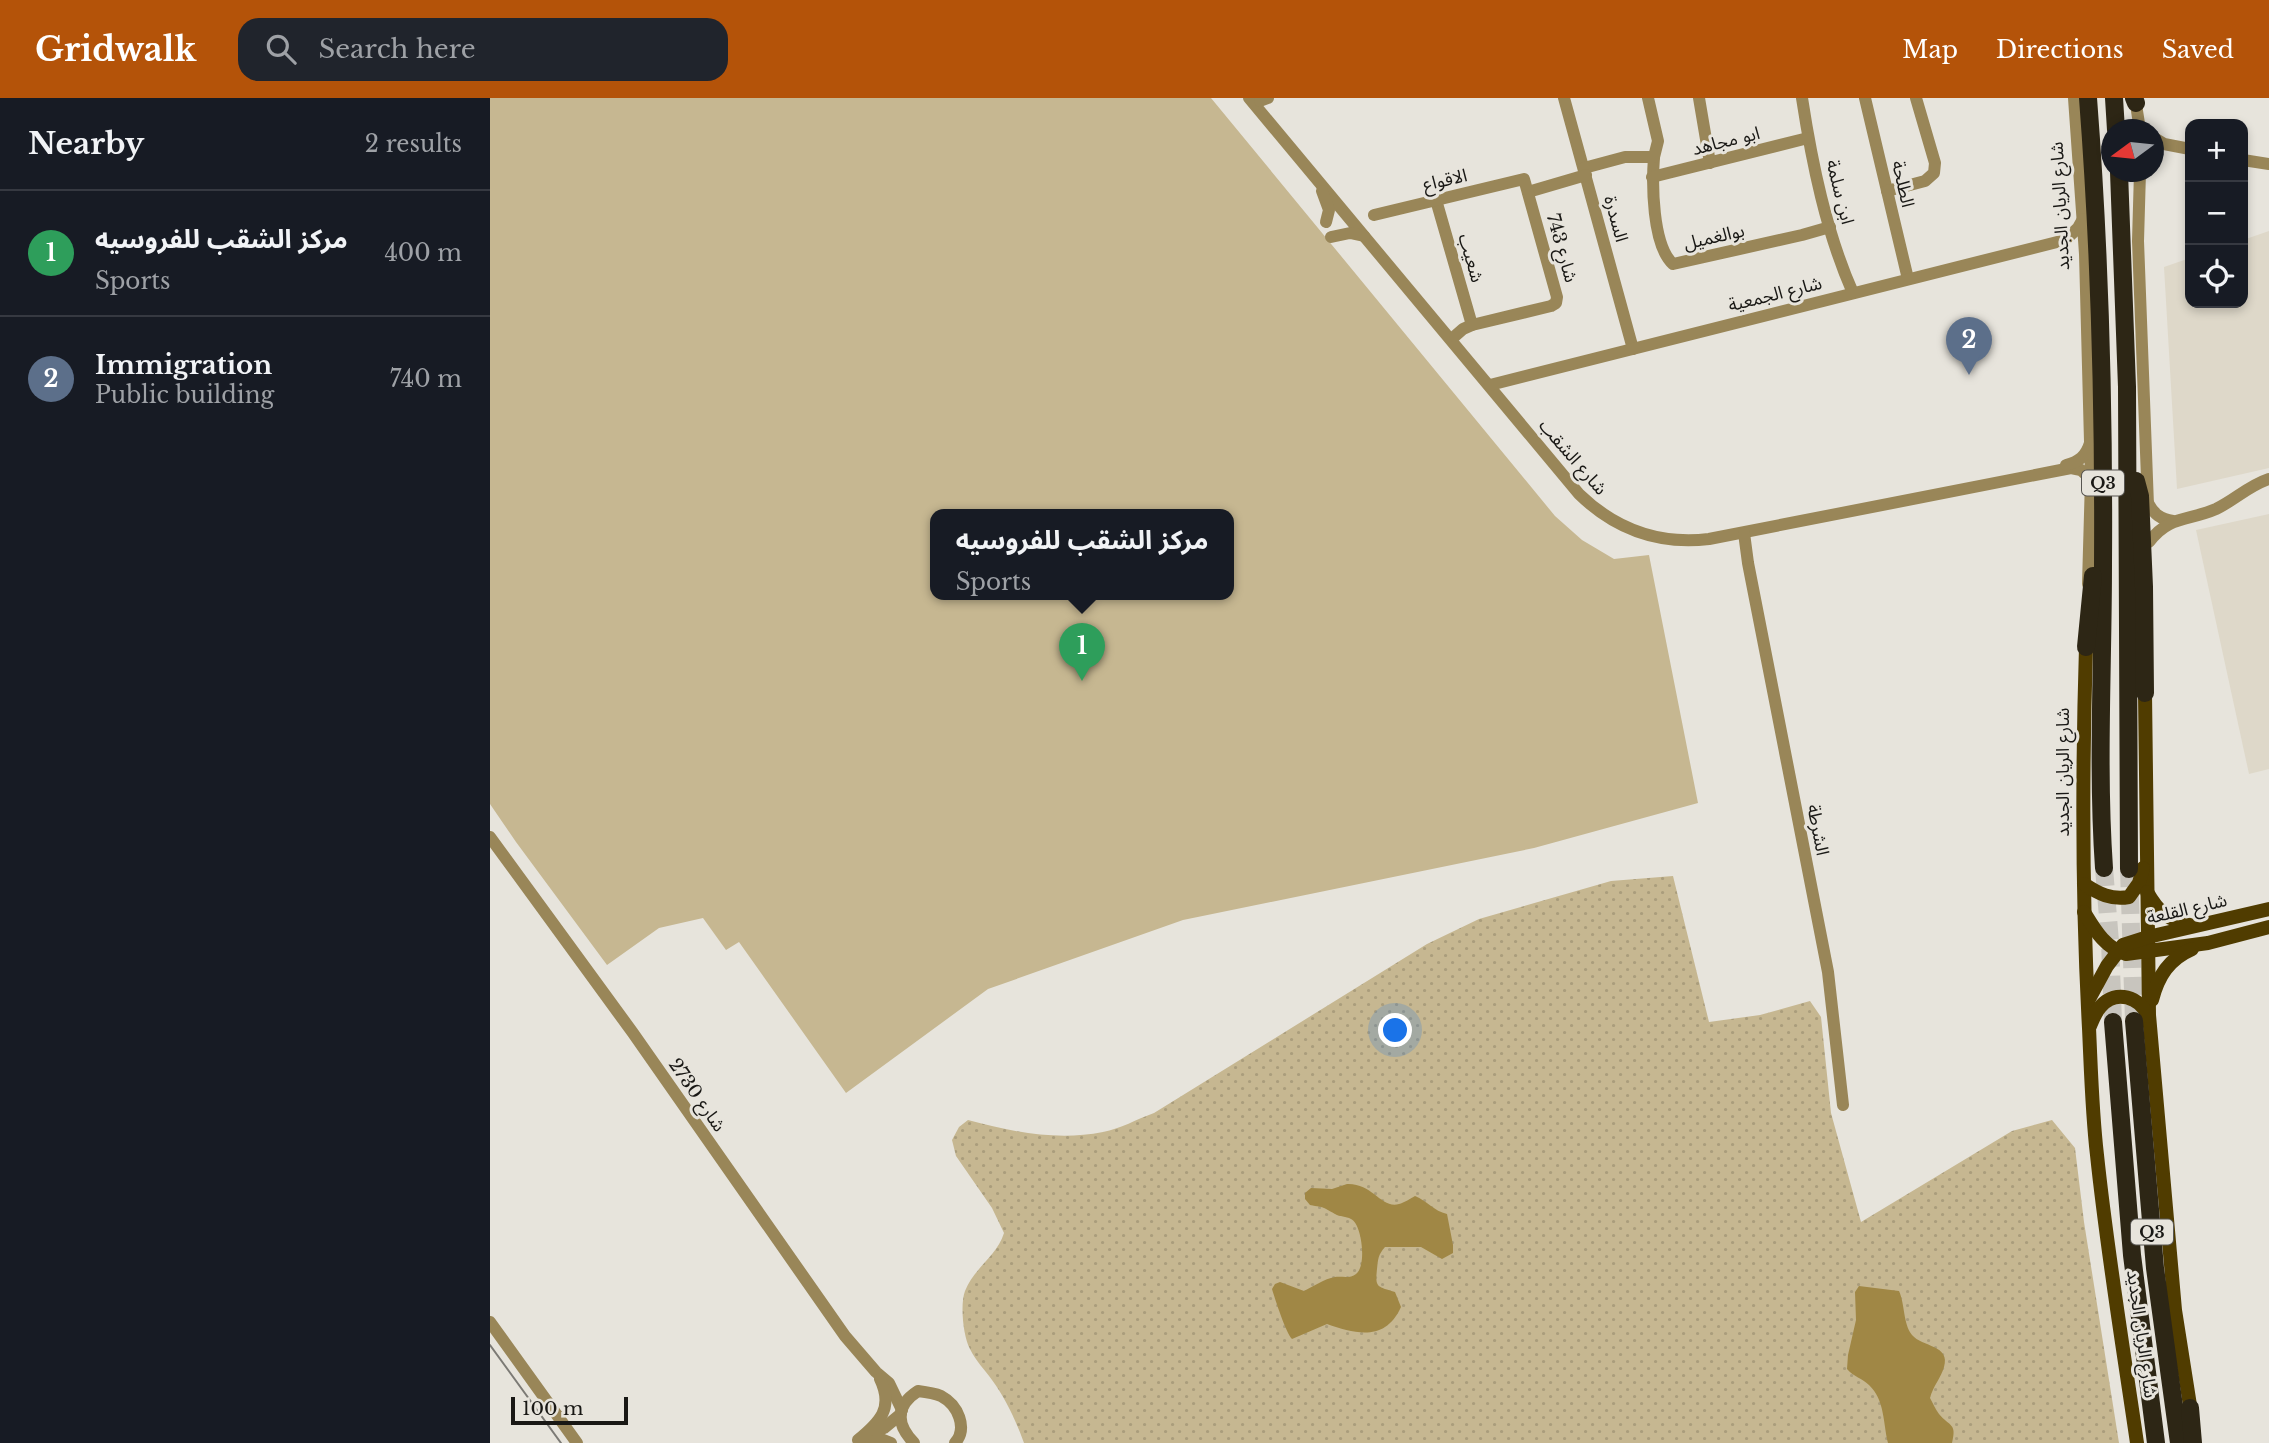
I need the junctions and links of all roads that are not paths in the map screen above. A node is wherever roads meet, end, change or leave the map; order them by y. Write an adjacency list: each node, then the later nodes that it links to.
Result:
1 (1564, 98): 22 (street, السدرة)
2 (1648, 98): 18 (street)
3 (1699, 98): 20 (street)
4 (1802, 98): 14 (street, ابن سلمة)
5 (1865, 98): 27 (street, الطلحة)
6 (1916, 98): 27 (street)
7 (2074, 98): 30 (street, شارع الريان الجديد)
8 (2114, 98): 12 (highway)
9 (1259, 99): 17 (street, شارع الشقب); 40 (street, شارع الشقب)
10 (2135, 100): 13 (street)
11 (2088, 102): 43 (highway, شارع الريان الجديد / Q3)
12 (2115, 119)
13 (2139, 119)
14 (1808, 138): 20 (street, ابو مجاهد); 32 (street, ابن سلمة)
15 (2164, 143): 16 (street)
16 (2185, 148)
17 (1293, 152): 31 (street); 34 (street, شارع الشقب)
18 (1654, 157): 22 (street, الاقواع); 23 (street, بوالغميل)
19 (2248, 161): 21 (street)
20 (1710, 163): 23 (street, ابو مجاهد)
21 (2269, 164)
22 (1585, 172): 26 (street, الاقواع); 41 (street, السدرة)
23 (1652, 177): 32 (street, بوالغميل)
24 (2119, 182): 45 (highway, Q3)
25 (2140, 182): 50 (street, شارع الريان الجديد)
26 (1526, 186): 28 (street, الاقواع); 39 (street, شارع 743)
27 (1887, 191): 37 (street, الطلحة)
28 (1436, 200): 29 (street, الاقواع); 39 (street, شعيب)
29 (1374, 215)
30 (2083, 219): 35 (street); 36 (street, شارع الريان الجديد)
31 (1326, 222)
32 (1830, 227): 38 (street, ابن سلمة)
33 (1331, 237): 34 (street)
34 (1365, 237): 42 (street, شارع الشقب)
35 (2065, 240): 36 (street); 37 (street, شارع الجمعية)
36 (2085, 254): 46 (street, شارع الريان الجديد)
37 (1908, 279): 38 (street, شارع الجمعية)
38 (1853, 292): 41 (street, شارع الجمعية)
39 (1472, 325): 40 (street, شارع 743)
40 (1455, 336): 42 (street, شارع الشقب)
41 (1633, 349): 42 (street, شارع الجمعية)
42 (1492, 385): 44 (street, شارع الشقب)
43 (2102, 409): 46 (highway, شارع الريان الجديد / Q3); 46 (highway)
44 (1521, 420): 51 (street, شارع الشقب); 55 (street, شارع الشقب)
45 (2127, 440): 59 (highway); 63 (highway, Q3)
46 (2094, 441): 47 (street, شارع الريان الجديد); 49 (street, شارع الشقب); 58 (highway); 62 (highway, شارع الريان الجديد / Q3)
47 (2091, 479): 49 (street, شارع الشقب); 58 (street, شارع الريان الجديد)
48 (2269, 479): 52 (street)
49 (1975, 485): 51 (street, شارع الشقب)
50 (2148, 503): 52 (street); 56 (street, شارع الريان الجديد)
51 (1825, 514): 53 (street, شارع الشقب)
52 (2173, 521): 56 (street)
53 (1760, 530): 54 (street, شارع الشقب); 57 (street)
54 (1741, 533): 55 (street, شارع الشقب); 57 (street, الشرطة)
55 (1724, 537): 57 (street)
56 (2149, 542): 59 (street, شارع الريان الجديد)
57 (1745, 550): 77 (street, الشرطة)
58 (2086, 647): 64 (main road, شارع الريان الجديد)
59 (2145, 694): 61 (main road, شارع الريان الجديد)
60 (490, 837): 79 (street, شارع 2730)
61 (2147, 853): 64 (main road); 65 (main road, شارع الريان الجديد)
62 (2104, 868)
63 (2129, 869)
64 (2084, 884): 67 (main road, شارع الريان الجديد)
65 (2147, 891): 68 (main road); 71 (main road, شارع الريان الجديد)
66 (2269, 909): 68 (main road, شارع القلعة)
67 (2084, 911): 72 (main road); 73 (main road, شارع الريان الجديد)
68 (2194, 926): 71 (main road, شارع القلعة)
69 (2269, 927): 70 (main road, شارع القلعة)
70 (2207, 943): 71 (main road, شارع القلعة); 74 (main road)
71 (2148, 945): 72 (main road, شارع القلعة); 74 (main road, شارع الريان الجديد)
72 (2117, 951): 73 (main road)
73 (2087, 1003): 76 (main road, شارع الريان الجديد)
74 (2144, 1018): 76 (main road); 81 (main road, شارع الريان الجديد); 91 (highway, شارع الريان الجديد / Q3)
75 (2113, 1022): 90 (highway, شارع الريان الجديد / Q3)
76 (2089, 1027): 89 (main road, شارع الريان الجديد)
77 (1843, 1105)
78 (490, 1322): 87 (street)
79 (876, 1372): 80 (street, شارع 2730); 82 (street, شارع 2730); 86 (street)
80 (918, 1391): 82 (street); 85 (street, شارع 2730)
81 (2190, 1408): 92 (highway)
82 (902, 1412): 83 (street); 84 (street, شارع 2730)
83 (875, 1433): 84 (street); 86 (street)
84 (911, 1440)
85 (958, 1440)
86 (855, 1441): 88 (street)
87 (577, 1443)
88 (891, 1443)
89 (2137, 1443)
90 (2156, 1443)
91 (2179, 1443)
92 (2195, 1443)

